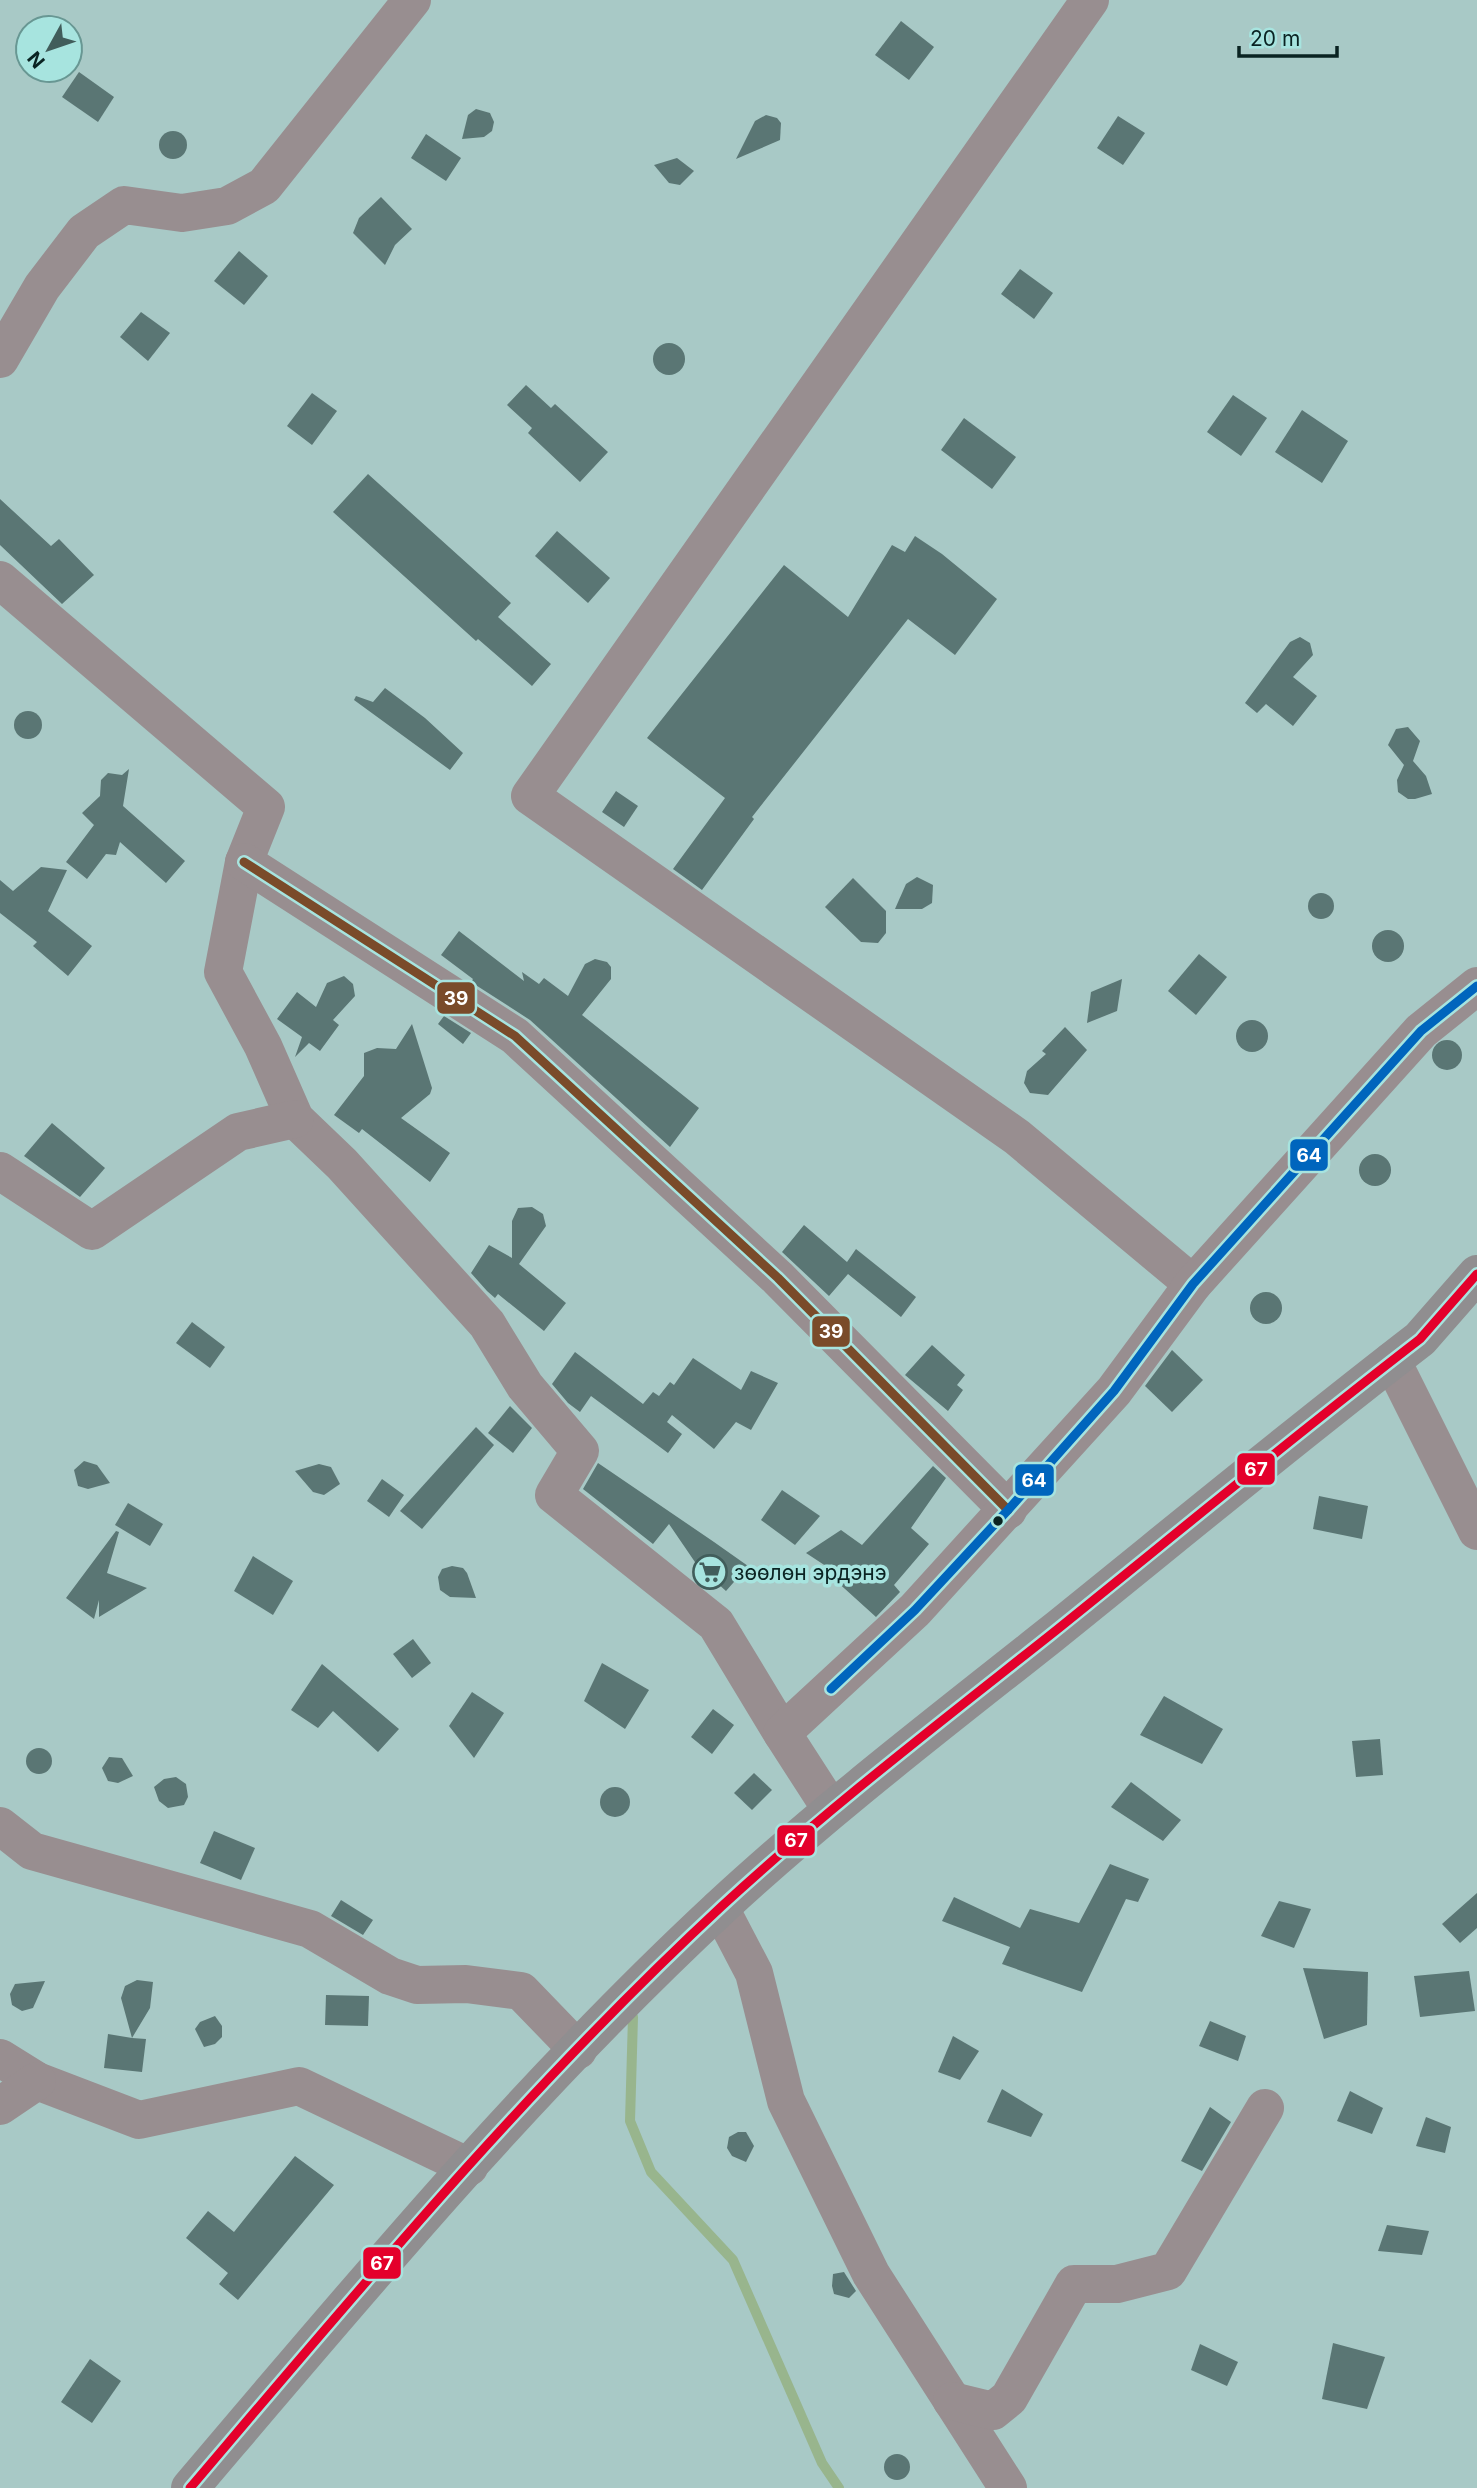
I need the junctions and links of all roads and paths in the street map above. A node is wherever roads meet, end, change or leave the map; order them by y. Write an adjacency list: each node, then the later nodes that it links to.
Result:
1 (412, 0): 3 (street)
2 (1090, 0): 10 (street)
3 (0, 359)
4 (0, 580): 5 (street)
5 (244, 862): 7 (street); 12 (street)
6 (1477, 986): 10 (street)
7 (295, 1119): 8 (street); 14 (street)
8 (0, 1171)
9 (1477, 1274): 11 (main road)
10 (1193, 1284): 12 (street)
11 (1392, 1361): 13 (street); 15 (main road)
12 (1007, 1510): 14 (street)
13 (1477, 1531)
14 (782, 1733): 15 (street)
15 (831, 1809): 17 (main road)
16 (0, 1826): 18 (street)
17 (720, 1908): 18 (main road); 24 (street)
18 (578, 2050): 23 (main road)
19 (0, 2057): 20 (street)
20 (37, 2081): 21 (street); 23 (street)
21 (0, 2106)
22 (1265, 2108): 24 (street)
23 (469, 2167): 25 (main road)
24 (952, 2401): 26 (street)
25 (190, 2488)
26 (1008, 2488)

